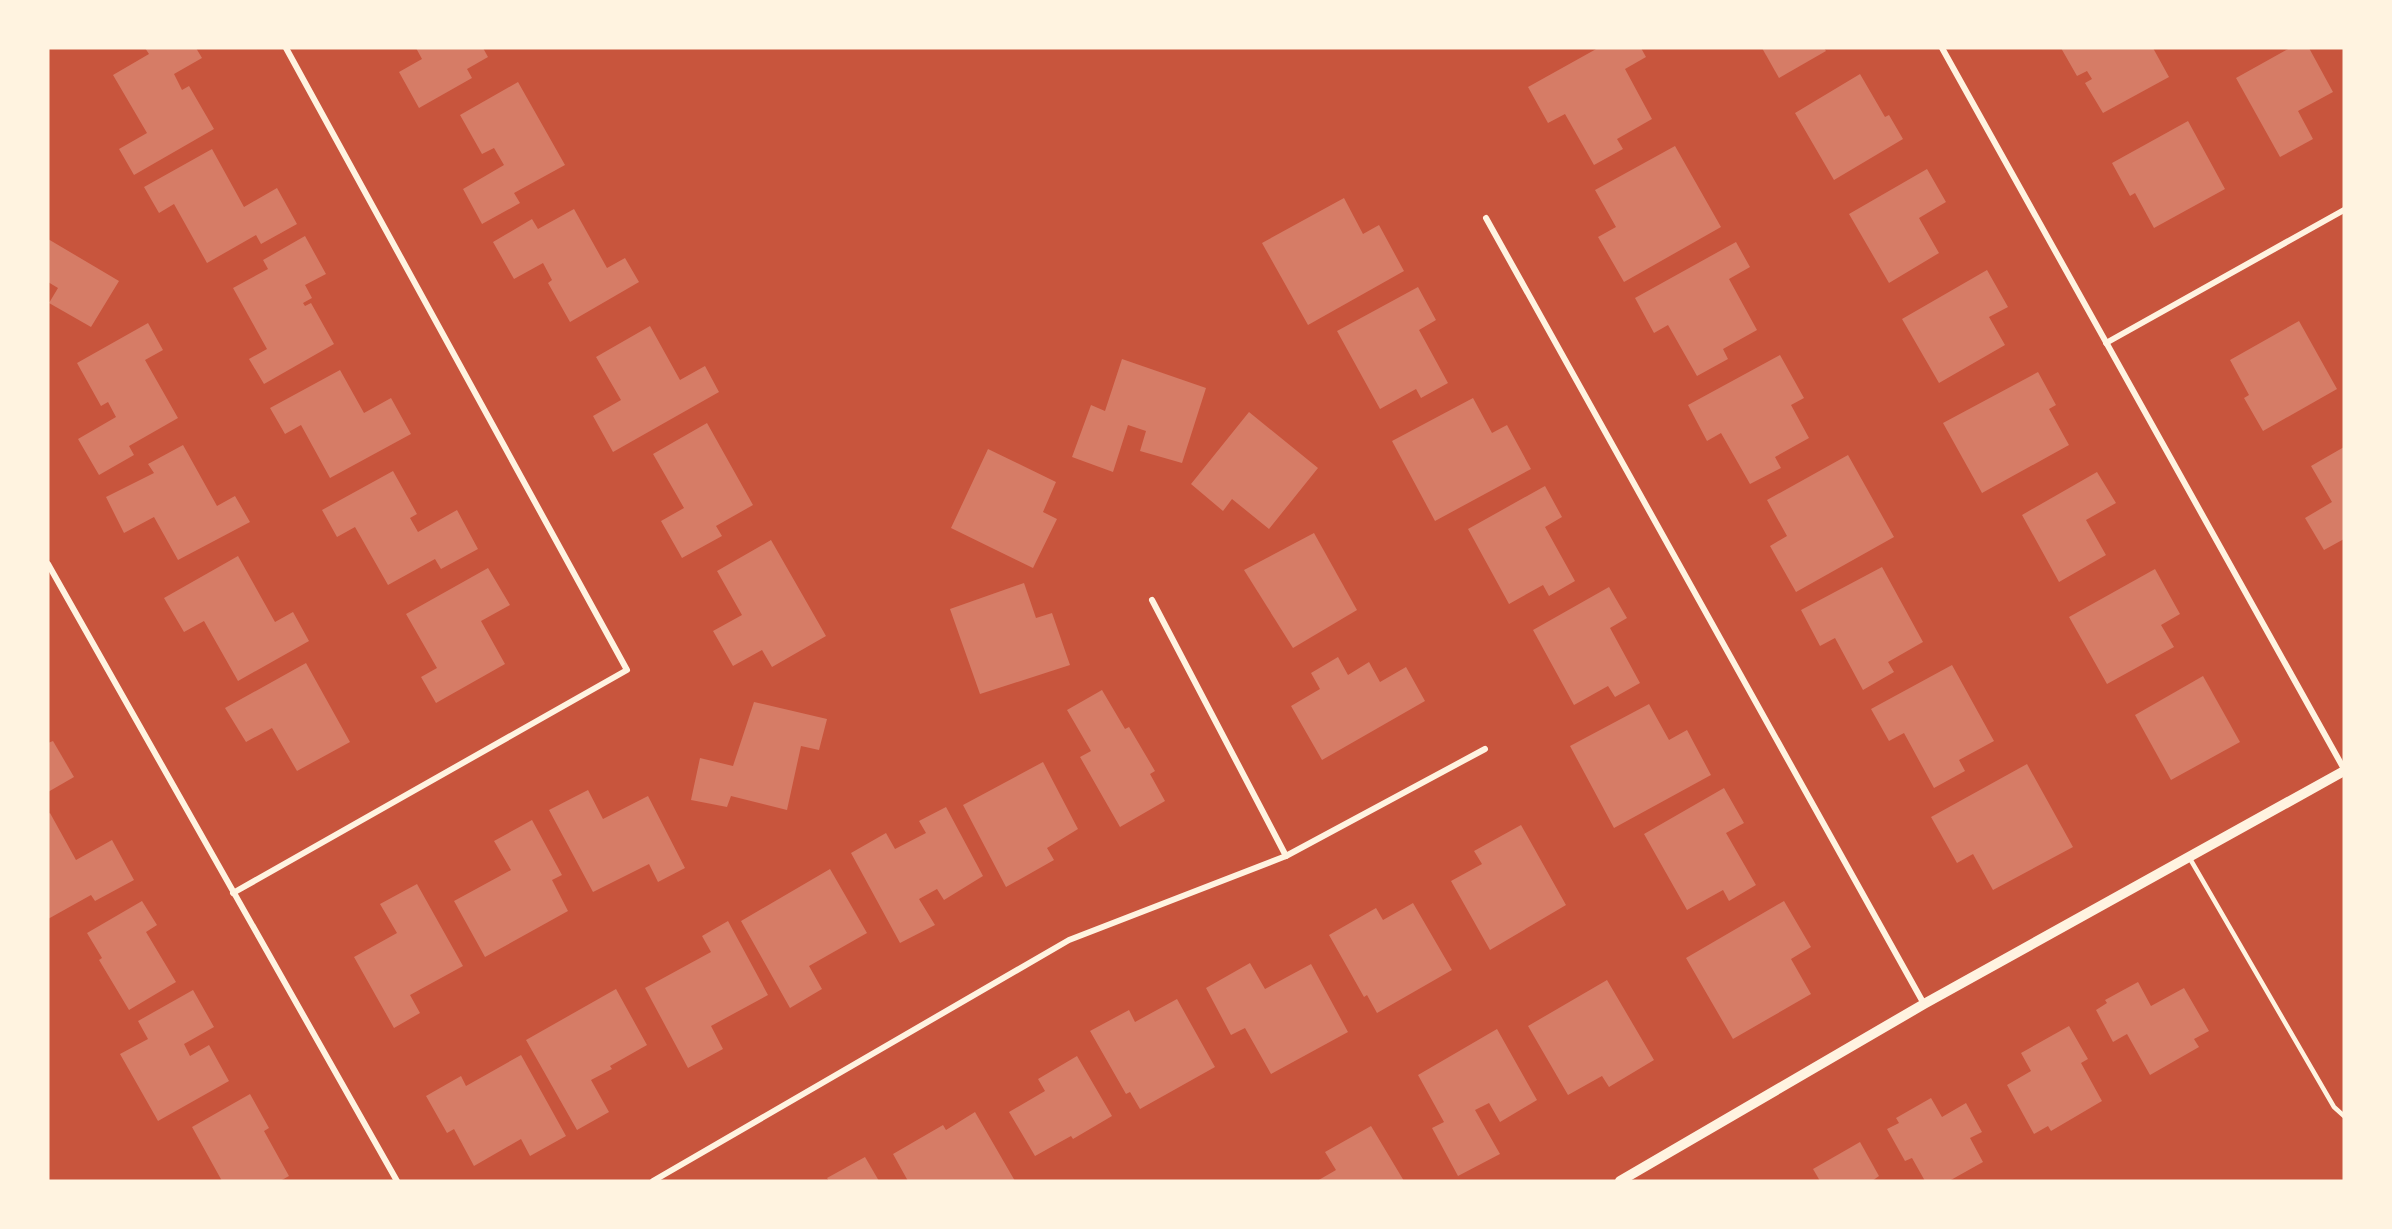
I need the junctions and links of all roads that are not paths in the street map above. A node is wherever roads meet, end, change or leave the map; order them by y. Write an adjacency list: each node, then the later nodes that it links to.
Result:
1 (286, 48): 12 (street)
2 (1942, 48): 5 (street)
3 (2344, 210): 5 (street)
4 (1486, 218): 13 (street)
5 (2106, 343): 9 (street)
6 (48, 564): 12 (street)
7 (1152, 600): 10 (street)
8 (1485, 749): 10 (street)
9 (2344, 770): 11 (street)
10 (1286, 856): 16 (street)
11 (2189, 857): 13 (street); 14 (lane)
12 (233, 893): 15 (street)
13 (1924, 1004): 17 (street)
14 (2344, 1116)
15 (397, 1181)
16 (653, 1181)
17 (1620, 1181)

